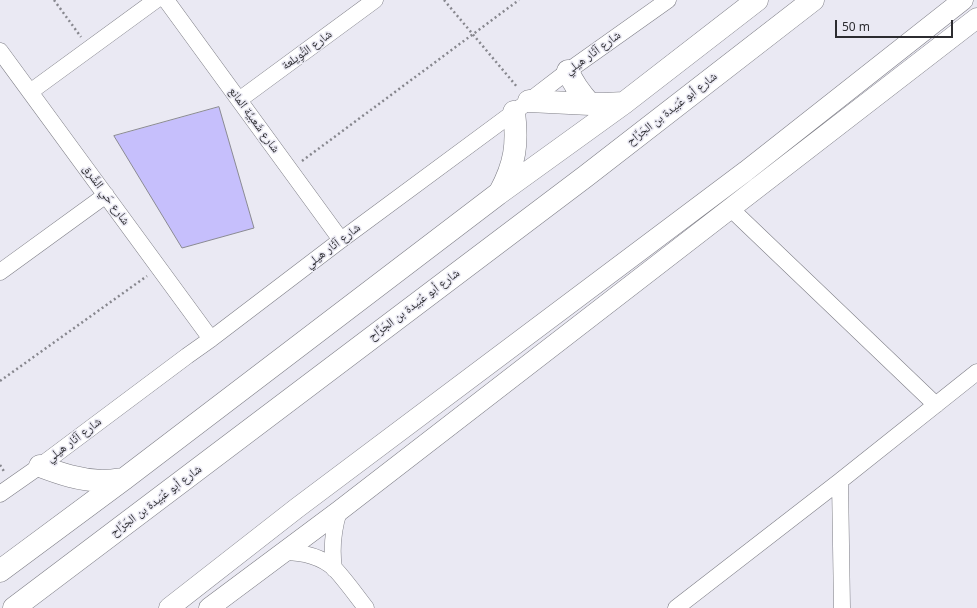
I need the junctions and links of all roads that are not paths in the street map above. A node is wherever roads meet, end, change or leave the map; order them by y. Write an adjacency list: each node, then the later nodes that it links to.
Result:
1 (156, 0): 11 (street)
2 (166, 0): 12 (street, شارع شَعبيَّة المانع)
3 (375, 0): 12 (street, شارع التُّوِيلعة)
4 (668, 0): 10 (street, شارع آثَار هيلي)
5 (757, 0): 13 (main road)
6 (813, 0): 32 (main road, شارع أبو عُبَيدة بن الجَرَّاح)
7 (963, 0): 33 (street)
8 (977, 18): 18 (street)
9 (0, 51): 11 (street, شارع حَي الشَّرق)
10 (568, 71): 14 (main road); 15 (street, شارع آثَار هيلي)
11 (30, 92): 17 (street, شارع حَي الشَّرق)
12 (239, 100): 19 (street, شارع شَعبيَّة المانع)
13 (624, 103): 14 (main road); 16 (main road)
14 (590, 104): 15 (main road)
15 (522, 107): 16 (main road); 19 (street, شارع آثَار هيلي)
16 (498, 194): 25 (main road)
17 (106, 195): 20 (street); 21 (street, شارع حَي الشَّرق)
18 (730, 208): 23 (street); 28 (street)
19 (341, 240): 21 (street, شارع آثَار هيلي)
20 (0, 272)
21 (211, 339): 24 (street, شارع آثَار هيلي)
22 (977, 372): 23 (street)
23 (936, 405): 26 (street)
24 (40, 466): 25 (main road); 27 (street, شارع آثَار هيلي)
25 (124, 479): 31 (main road)
26 (840, 481): 36 (street); 37 (street)
27 (0, 494)
28 (339, 510): 29 (street); 30 (street)
29 (283, 552): 30 (street); 34 (street)
30 (334, 569): 35 (street)
31 (0, 571)
32 (14, 608)
33 (168, 608)
34 (209, 608)
35 (366, 608)
36 (676, 608)
37 (842, 608)

